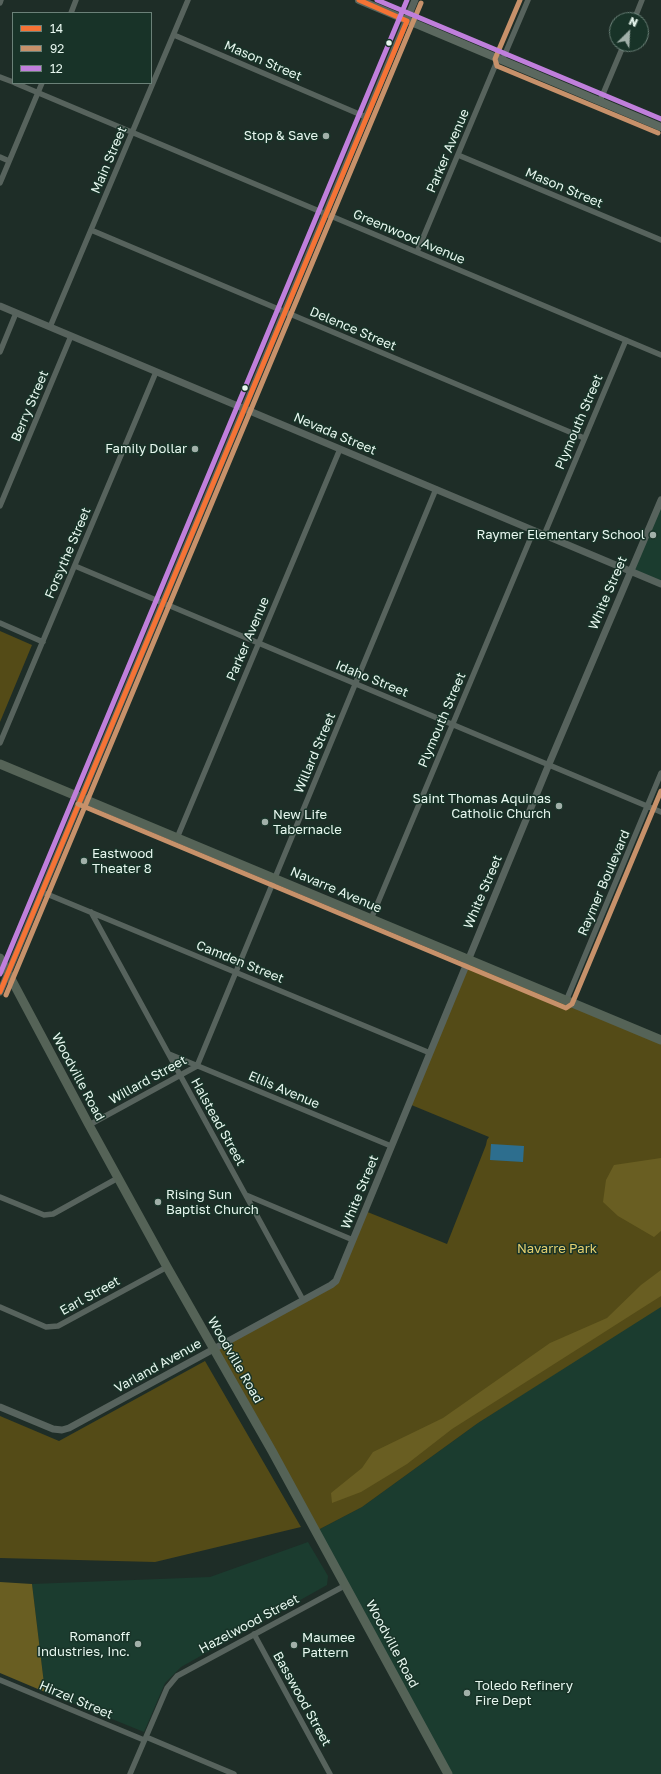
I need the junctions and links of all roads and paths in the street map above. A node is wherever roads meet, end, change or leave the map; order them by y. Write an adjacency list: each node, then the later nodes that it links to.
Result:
1 (76, 0): 7 (street)
2 (188, 0): 10 (street, Main Street)
3 (359, 0): 9 (main road)
4 (415, 0): 9 (street)
5 (528, 0): 12 (street, Parker Avenue)
6 (642, 0): 8 (street)
7 (71, 12)
8 (637, 12)
9 (407, 21): 12 (main road); 19 (street)
10 (174, 35): 19 (street, Mason Street); 21 (street, Main Street)
11 (621, 52): 18 (street)
12 (500, 60): 18 (main road); 22 (street, Parker Avenue)
13 (0, 76): 14 (street, Greenwood Avenue)
14 (12, 81)
15 (19, 84): 17 (street, Greenwood Avenue)
16 (42, 84): 17 (street)
17 (38, 92): 21 (street, Greenwood Avenue); 24 (street)
18 (600, 101): 20 (main road)
19 (366, 117): 26 (street)
20 (661, 127)
21 (132, 132): 26 (street, Greenwood Avenue); 27 (street, Main Street)
22 (458, 155): 28 (street, Mason Street); 29 (street, Parker Avenue)
23 (0, 157): 24 (street)
24 (9, 161): 25 (street)
25 (0, 183)
26 (326, 214): 29 (street, Greenwood Avenue); 31 (street)
27 (91, 230): 31 (street, Delence Street); 33 (street, Main Street)
28 (661, 240)
29 (417, 252): 35 (street, Greenwood Avenue)
30 (0, 306): 32 (street, Nevada Street)
31 (285, 312): 39 (street); 40 (street, Delence Street)
32 (16, 313): 33 (street, Nevada Street); 36 (street)
33 (50, 328): 34 (street, Nevada Street)
34 (71, 336): 38 (street, Nevada Street); 44 (street, Berry Street)
35 (626, 340): 37 (street, Greenwood Avenue); 40 (street, Plymouth Street)
36 (0, 352)
37 (661, 355)
38 (156, 372): 39 (street, Nevada Street); 47 (street, Forsythe Street)
39 (244, 409): 41 (street, Nevada Street); 50 (street)
40 (584, 438): 46 (street, Plymouth Street)
41 (340, 449): 42 (street, Nevada Street); 53 (street, Parker Avenue)
42 (436, 489): 45 (street, Nevada Street); 54 (street, Willard Street)
43 (661, 500): 48 (street, White Street)
44 (0, 506)
45 (534, 530): 46 (street, Nevada Street); 55 (street, Plymouth Street)
46 (544, 535): 48 (street, Nevada Street)
47 (75, 566): 50 (street, Idaho Street); 52 (street, Forsythe Street)
48 (631, 571): 49 (street, Nevada Street); 58 (street, White Street)
49 (661, 584)
50 (162, 604): 53 (street, Idaho Street); 60 (street)
51 (0, 623): 52 (street)
52 (43, 642): 56 (street, Forsythe Street)
53 (258, 644): 54 (street, Idaho Street); 63 (street, Parker Avenue)
54 (355, 684): 55 (street, Idaho Street); 64 (street, Willard Street)
55 (453, 724): 58 (street, Idaho Street); 67 (street, Plymouth Street)
56 (0, 743)
57 (0, 764): 60 (main road, Navarre Avenue)
58 (549, 764): 61 (street, Idaho Street); 69 (street, White Street)
59 (661, 773): 61 (street, Raymer Boulevard)
60 (81, 798): 63 (main road, Navarre Avenue); 65 (street)
61 (647, 806): 62 (street, Idaho Street); 73 (street, Raymer Boulevard)
62 (661, 812)
63 (177, 838): 64 (main road, Navarre Avenue)
64 (274, 878): 67 (main road, Navarre Avenue); 70 (street, Willard Street)
65 (42, 892): 66 (street, Camden Street); 71 (street)
66 (91, 912): 70 (street, Camden Street); 76 (street, Halstead Street)
67 (371, 919): 69 (main road, Navarre Avenue)
68 (0, 958): 71 (main road, Woodville Road)
69 (468, 960): 73 (main road, Navarre Avenue); 75 (street, White Street)
70 (236, 972): 75 (street, Camden Street); 77 (street, Willard Street)
71 (8, 973): 72 (street); 79 (main road, Woodville Road)
72 (0, 992)
73 (566, 1001): 74 (main road, Navarre Avenue)
74 (661, 1040)
75 (430, 1053): 80 (street, White Street)
76 (169, 1054): 77 (street, Ellis Avenue); 78 (street, Halstead Street)
77 (197, 1066): 78 (street, Willard Street); 80 (street, Ellis Avenue)
78 (180, 1075): 79 (street, Willard Street); 82 (street, Halstead Street)
79 (89, 1125): 81 (main road, Woodville Road)
80 (392, 1146): 84 (street, White Street)
81 (118, 1178): 83 (street); 85 (main road, Woodville Road)
82 (246, 1195): 84 (street); 87 (street, Halstead Street)
83 (0, 1197)
84 (353, 1240): 86 (street, White Street)
85 (167, 1267): 88 (street, Earl Street); 89 (main road, Woodville Road)
86 (323, 1289): 87 (street, Varland Avenue)
87 (303, 1300): 89 (street, Varland Avenue)
88 (0, 1307)
89 (214, 1350): 90 (street, Varland Avenue); 91 (main road, Woodville Road)
90 (0, 1407)
91 (346, 1585): 92 (street, Hazelwood Street); 98 (main road, Woodville Road)
92 (254, 1634): 94 (street, Hazelwood Street); 97 (street, Basswood Street)
93 (0, 1680): 94 (street, Hirzel Street)
94 (145, 1739): 95 (street); 96 (street, Hirzel Street)
95 (130, 1774)
96 (234, 1774)
97 (330, 1774)
98 (448, 1774)

